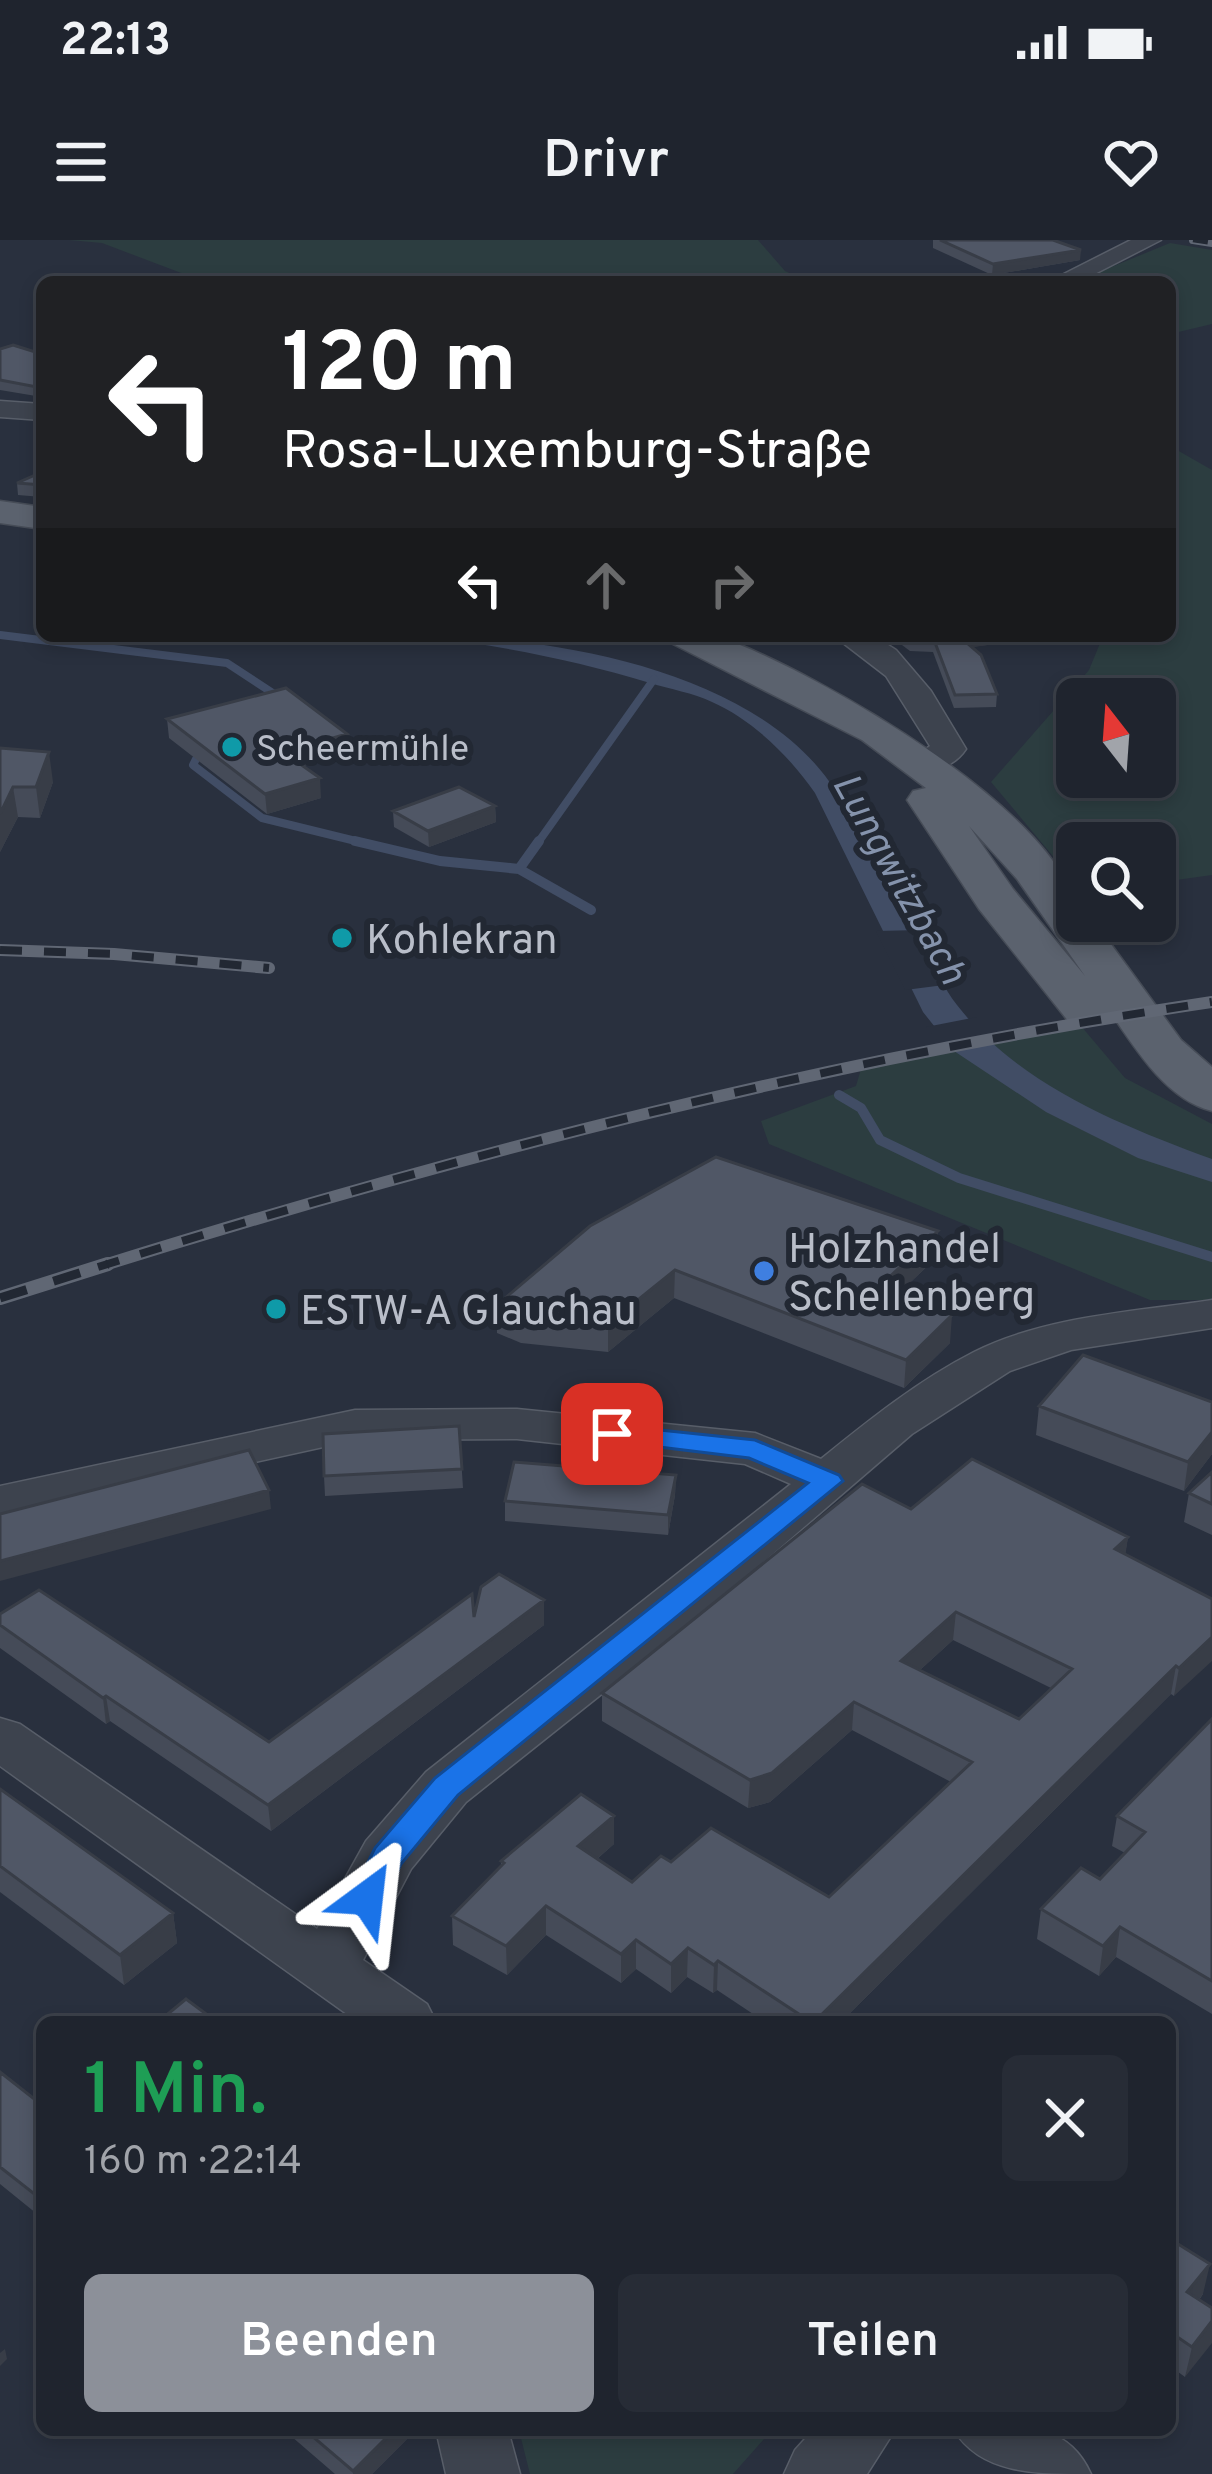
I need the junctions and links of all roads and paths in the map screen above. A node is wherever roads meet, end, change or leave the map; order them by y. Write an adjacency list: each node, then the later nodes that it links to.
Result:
1 (1150, 240): 2 (street)
2 (1073, 276)
3 (0, 409): 4 (street)
4 (36, 412)
5 (0, 512): 6 (main road)
6 (36, 517)
7 (699, 642): 9 (main road)
8 (863, 642): 10 (street)
9 (824, 702): 10 (main road); 11 (main road)
10 (926, 762): 11 (main road)
11 (1199, 1089)
12 (1212, 1314): 13 (street)
13 (829, 1481): 14 (street); 16 (street)
14 (0, 1502)
15 (0, 1738): 16 (street)
16 (317, 1964): 17 (street)
17 (396, 2016)
18 (474, 2436): 21 (street)
19 (854, 2436): 22 (street)
20 (999, 2436): 23 (street)
21 (483, 2474)
22 (821, 2474)
23 (1054, 2474)

